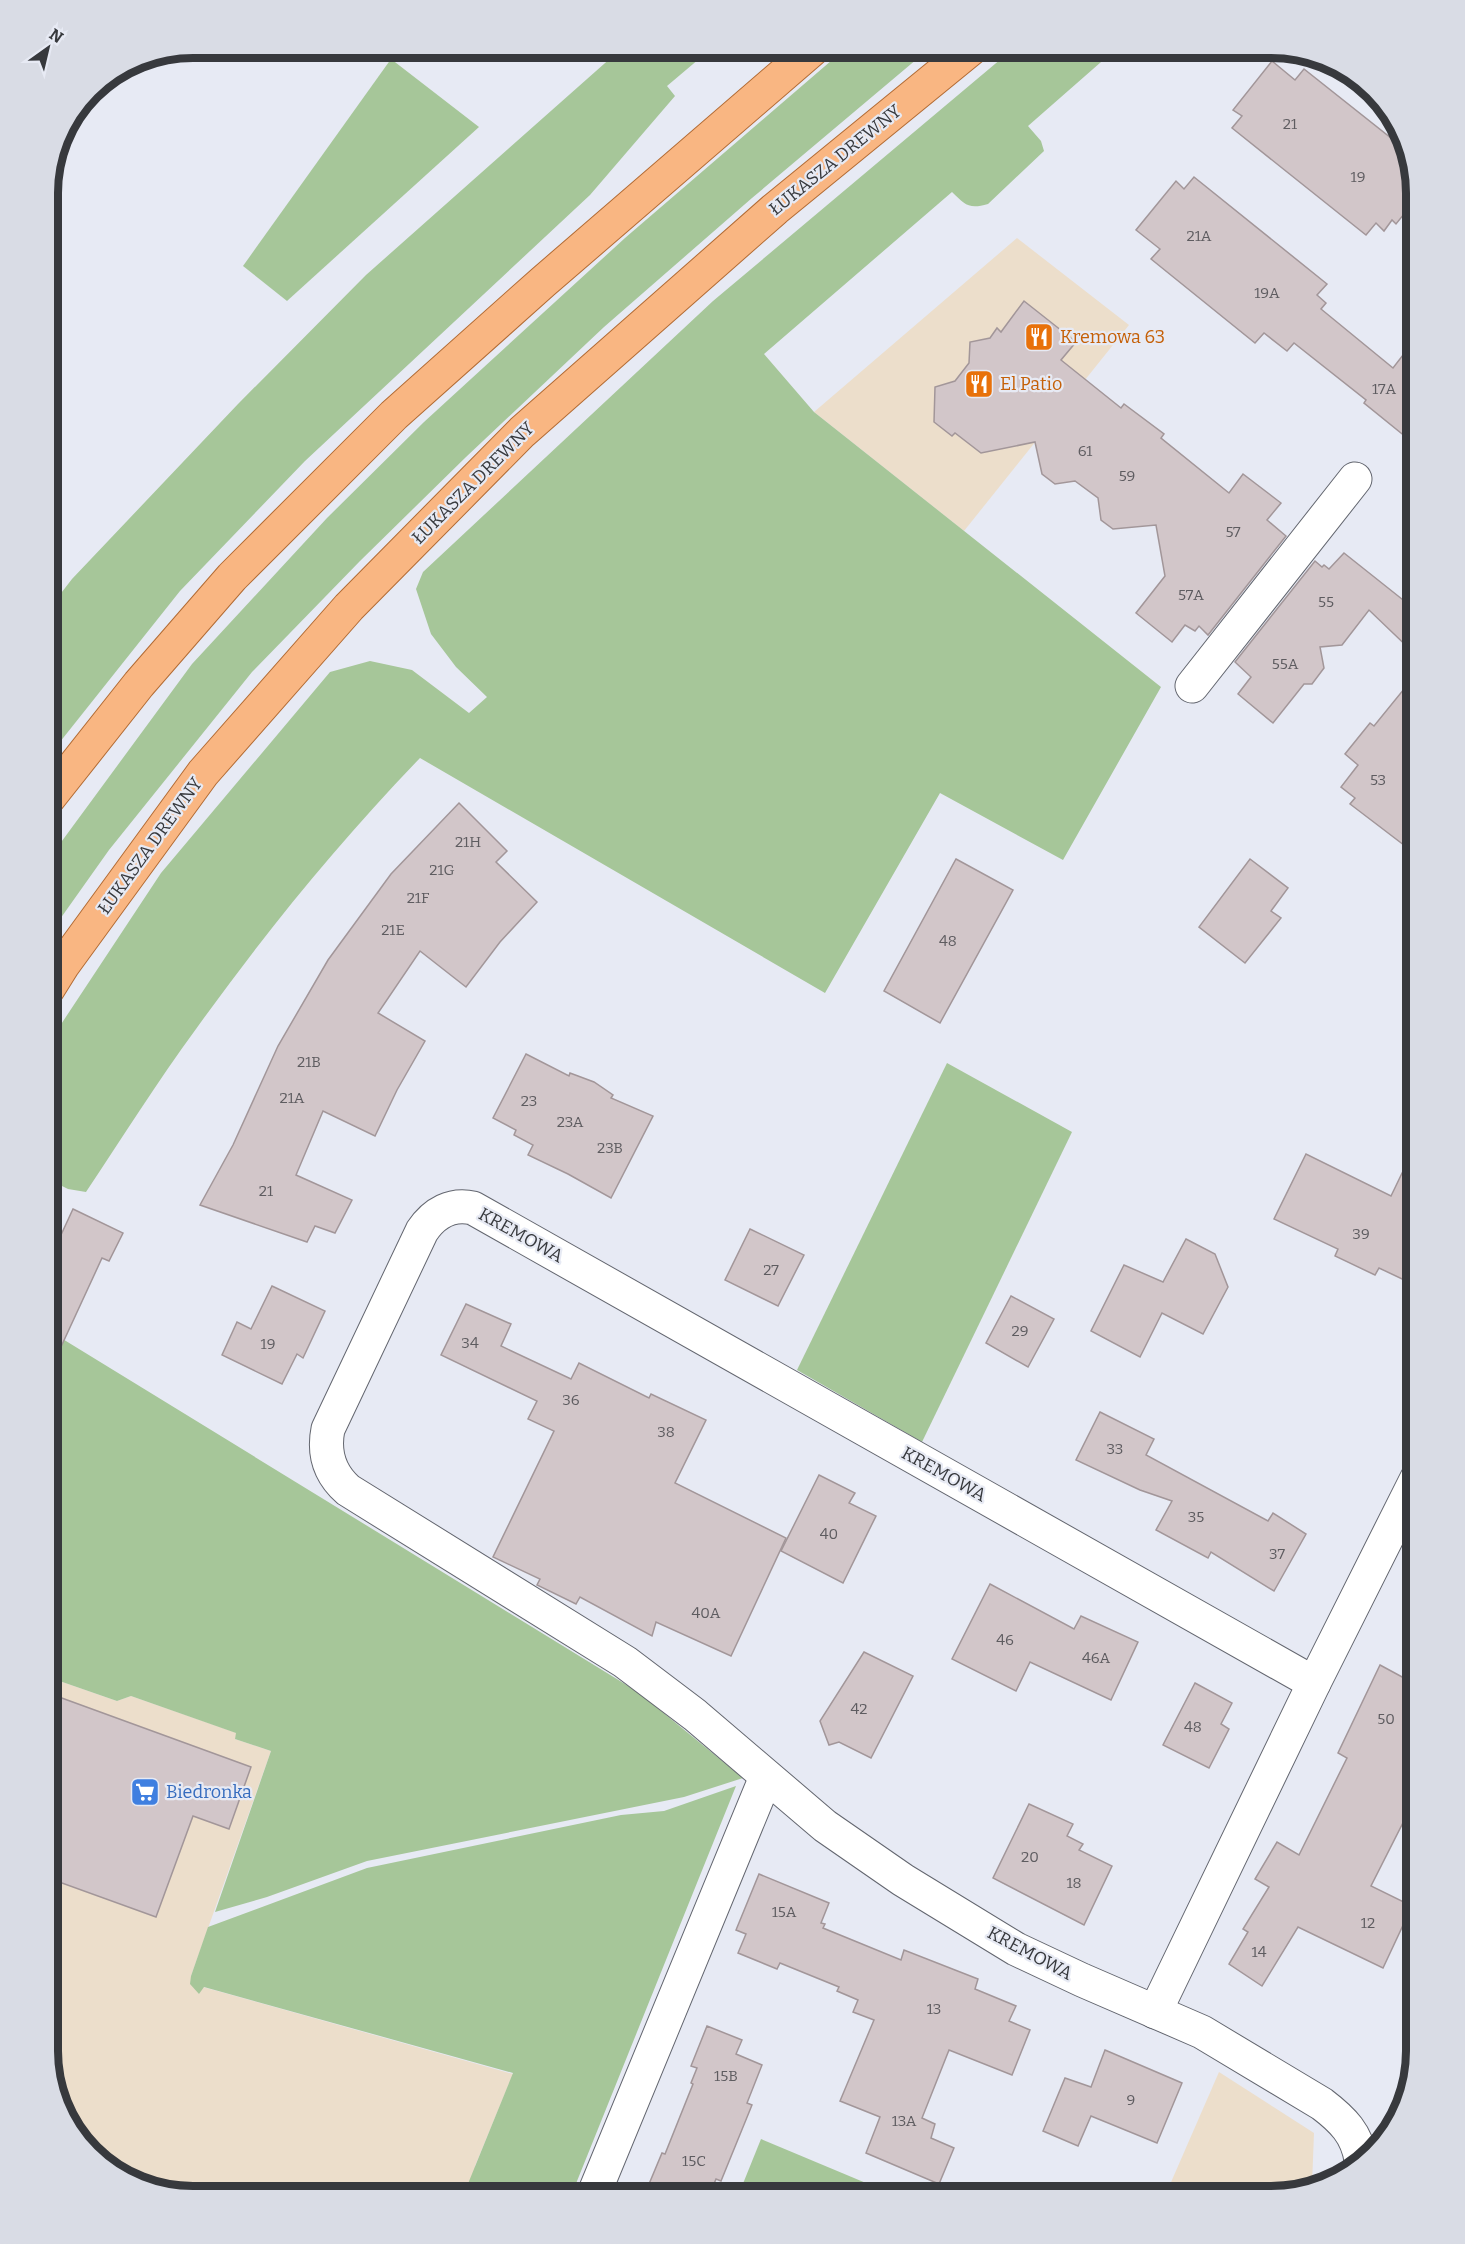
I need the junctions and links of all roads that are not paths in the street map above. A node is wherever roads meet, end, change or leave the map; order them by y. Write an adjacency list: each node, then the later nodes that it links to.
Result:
1 (802, 59): 5 (main road)
2 (959, 59): 6 (main road, ŁUKASZA DREWNY)
3 (1355, 479): 4 (street)
4 (1192, 686)
5 (59, 786)
6 (59, 972)
7 (1406, 1500): 8 (street)
8 (1314, 1683): 9 (street, KREMOWA); 10 (street)
9 (766, 1777): 10 (street, KREMOWA); 12 (street)
10 (1155, 2012): 11 (street, KREMOWA)
11 (1359, 2153)
12 (597, 2185)

